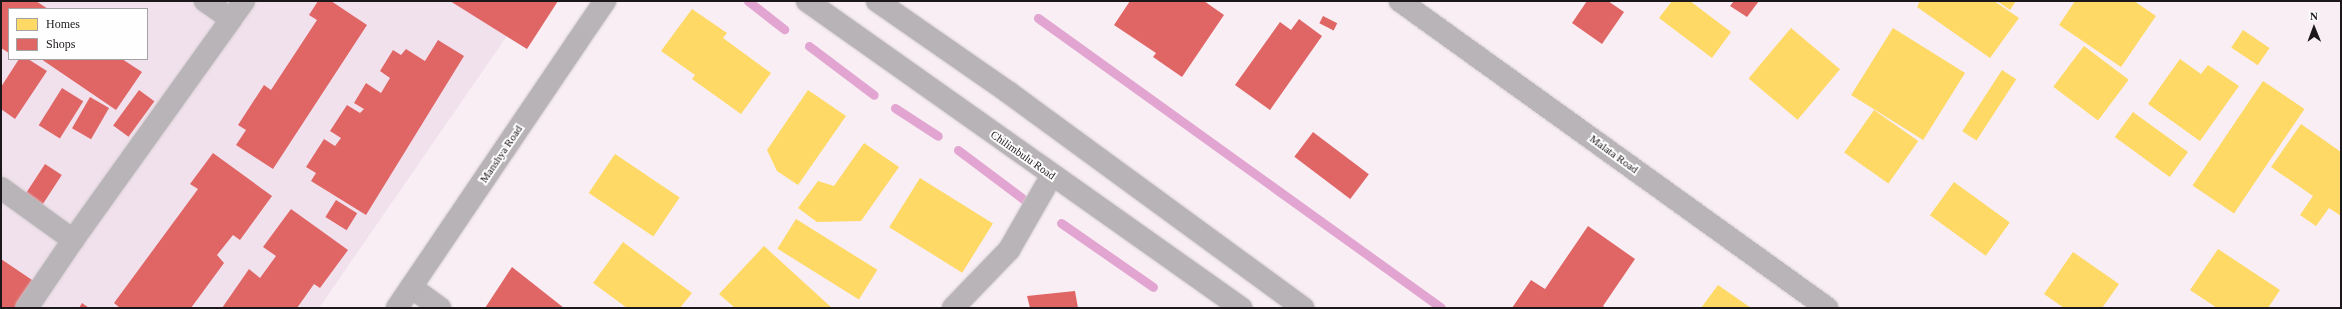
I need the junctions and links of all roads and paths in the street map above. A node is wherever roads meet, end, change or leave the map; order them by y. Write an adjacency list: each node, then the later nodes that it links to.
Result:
1 (205, 1): 7 (street)
2 (244, 1): 7 (street)
3 (605, 1): 8 (street, Manshya Road)
4 (807, 1): 9 (main road, Chilimbulu Road)
5 (877, 1): 18 (main road)
6 (1400, 1): 19 (street, Malata Road)
7 (231, 19): 11 (street)
8 (577, 42): 12 (main road, Manshya Road)
9 (1052, 175): 16 (street); 17 (main road, Chilimbulu Road)
10 (1, 188): 11 (street)
11 (73, 240): 13 (street)
12 (411, 287): 14 (main road, Manshya Road); 15 (street)
13 (28, 308)
14 (397, 308)
15 (440, 308)
16 (953, 308)
17 (1241, 308)
18 (1303, 308)
19 (1827, 308)

